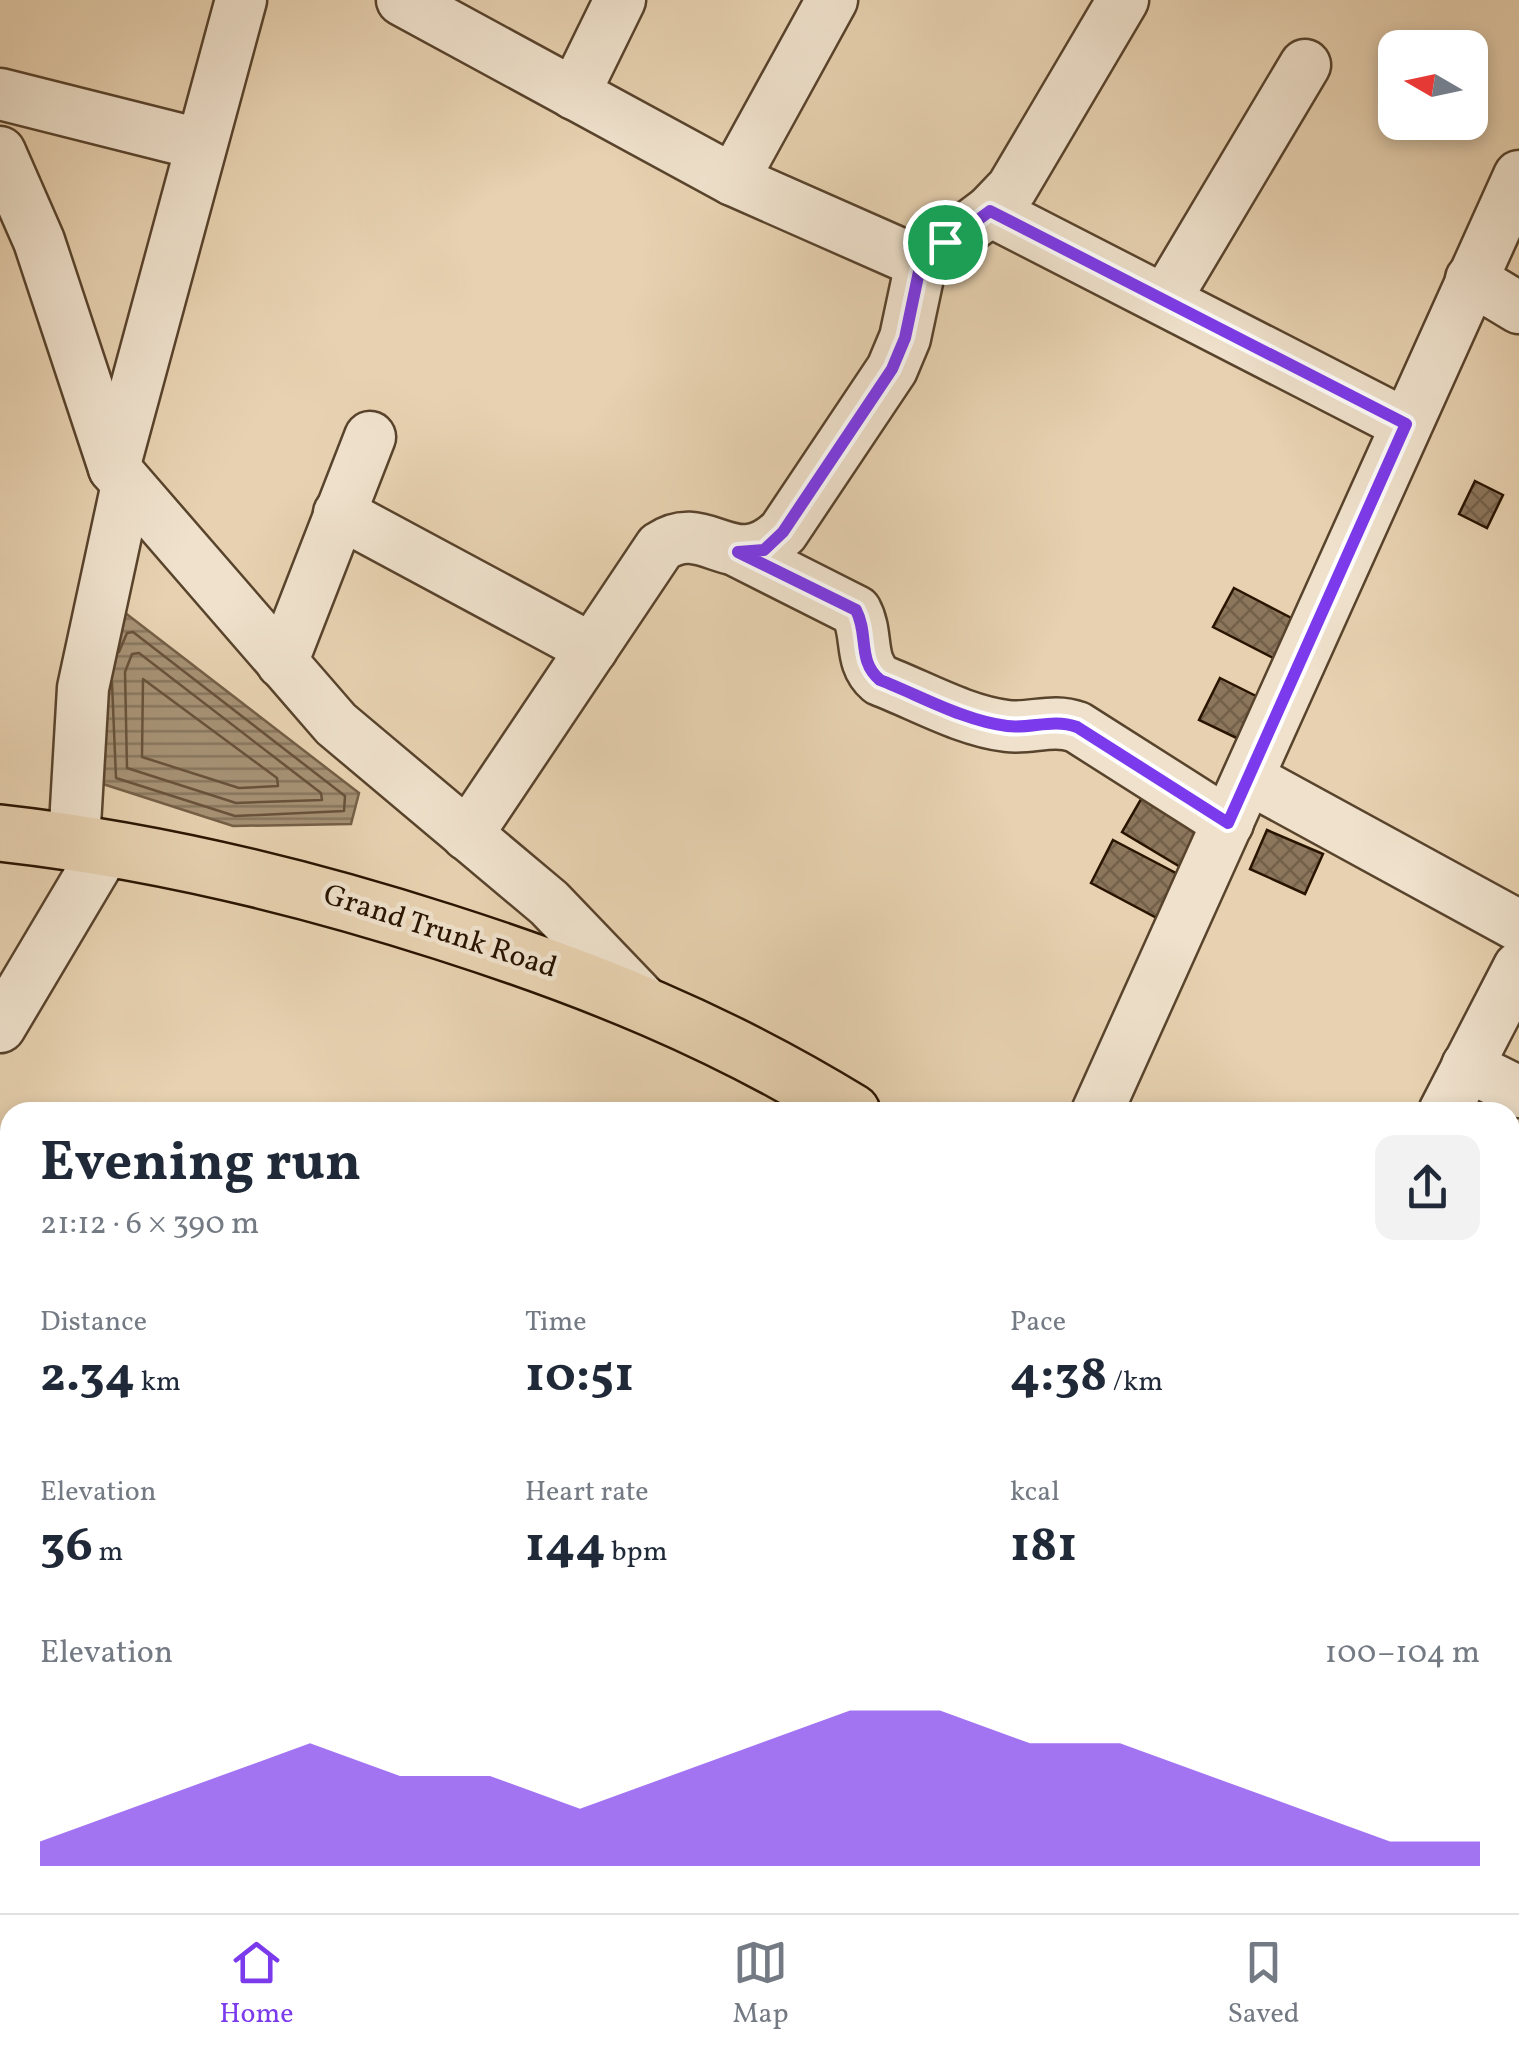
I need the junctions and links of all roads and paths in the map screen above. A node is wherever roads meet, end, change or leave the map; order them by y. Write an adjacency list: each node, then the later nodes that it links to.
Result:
1 (241, 0): 9 (street)
2 (620, 0): 8 (street)
3 (832, 0): 12 (street)
4 (1116, 2): 13 (street)
5 (420, 4): 8 (street)
6 (1305, 65): 16 (street)
7 (0, 94): 9 (street)
8 (574, 94): 12 (street)
9 (200, 144): 20 (street)
10 (0, 152): 20 (street)
11 (1519, 176): 15 (street)
12 (732, 180): 14 (street)
13 (990, 211): 14 (street); 16 (street)
14 (921, 262): 22 (street)
15 (1471, 279): 17 (street); 18 (street)
16 (1164, 300): 18 (street)
17 (1519, 308)
18 (1406, 424): 25 (street)
19 (370, 437): 21 (street)
20 (120, 476): 24 (street); 28 (street)
21 (339, 513): 23 (street); 24 (street)
22 (738, 552): 23 (street); 25 (street)
23 (592, 650): 27 (street)
24 (282, 662): 27 (street)
25 (1238, 801): 29 (street); 36 (street)
26 (0, 833): 28 (main road, Grand Trunk Road)
27 (467, 835): 31 (street)
28 (90, 844): 31 (main road, Grand Trunk Road); 32 (street)
29 (1519, 926)
30 (1519, 967): 33 (street)
31 (644, 1002): 35 (main road, Grand Trunk Road)
32 (0, 1026)
33 (1468, 1066): 34 (street); 37 (street)
34 (1519, 1092)
35 (833, 1102)
36 (1102, 1102)
37 (1449, 1102)

